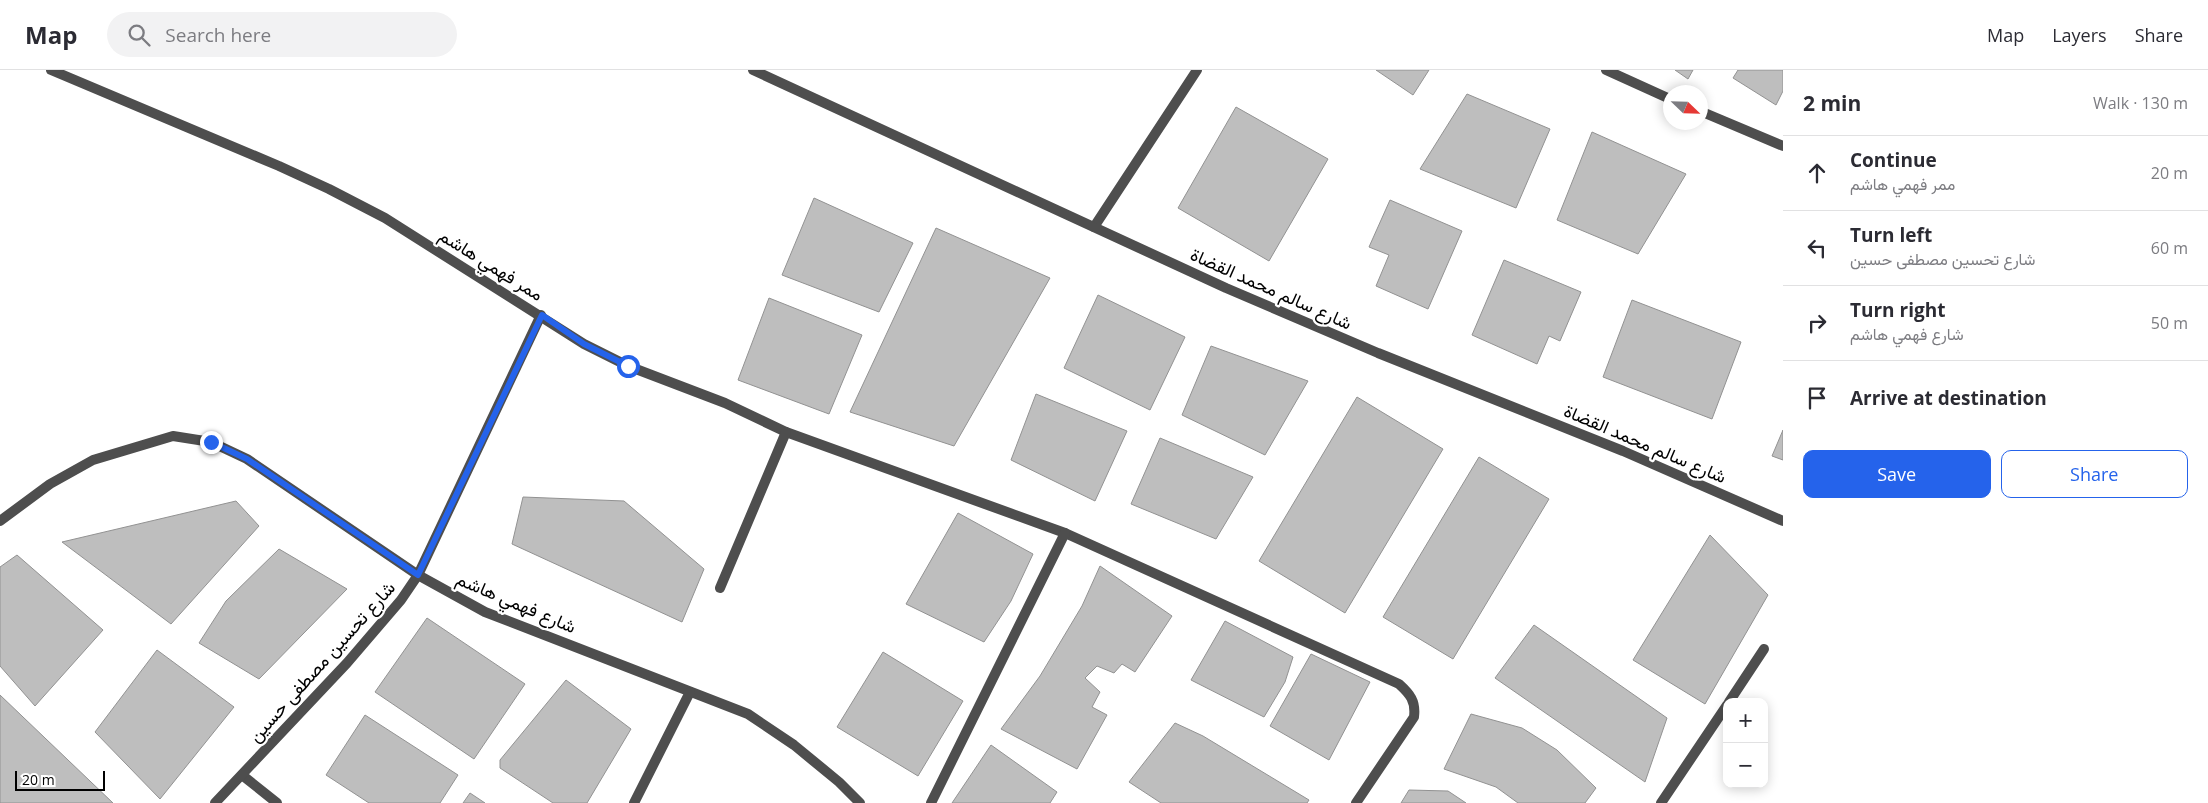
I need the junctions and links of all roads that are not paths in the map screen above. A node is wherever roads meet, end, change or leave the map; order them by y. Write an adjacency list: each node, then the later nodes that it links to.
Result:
1 (51, 70): 9 (street, ممر فهمي هاشم)
2 (753, 70): 8 (street, شارع سالم محمد القضاة)
3 (1197, 70): 8 (street)
4 (1606, 70): 5 (street)
5 (1663, 96)
6 (1708, 114): 7 (street)
7 (1783, 146)
8 (1094, 227): 12 (street, شارع سالم محمد القضاة)
9 (542, 315): 10 (street, ممر فهمي هاشم); 14 (street, شارع تحسين مصطفى حسين)
10 (786, 432): 13 (street, ممر فهمي هاشم); 15 (street)
11 (0, 521): 14 (street, شارع فهمي هاشم)
12 (1783, 521)
13 (1065, 533): 25 (street); 26 (street, ممر فهمي هاشم)
14 (418, 575): 17 (street, شارع فهمي هاشم); 20 (street, شارع تحسين مصطفى حسين)
15 (720, 588)
16 (1764, 649): 18 (street)
17 (690, 692): 23 (street); 24 (street, شارع فهمي هاشم)
18 (1732, 698)
19 (1723, 711): 27 (street)
20 (242, 775): 21 (street, شارع تحسين مصطفى حسين); 22 (street)
21 (215, 803)
22 (277, 803)
23 (634, 803)
24 (860, 803)
25 (931, 803)
26 (1356, 803)
27 (1661, 803)

